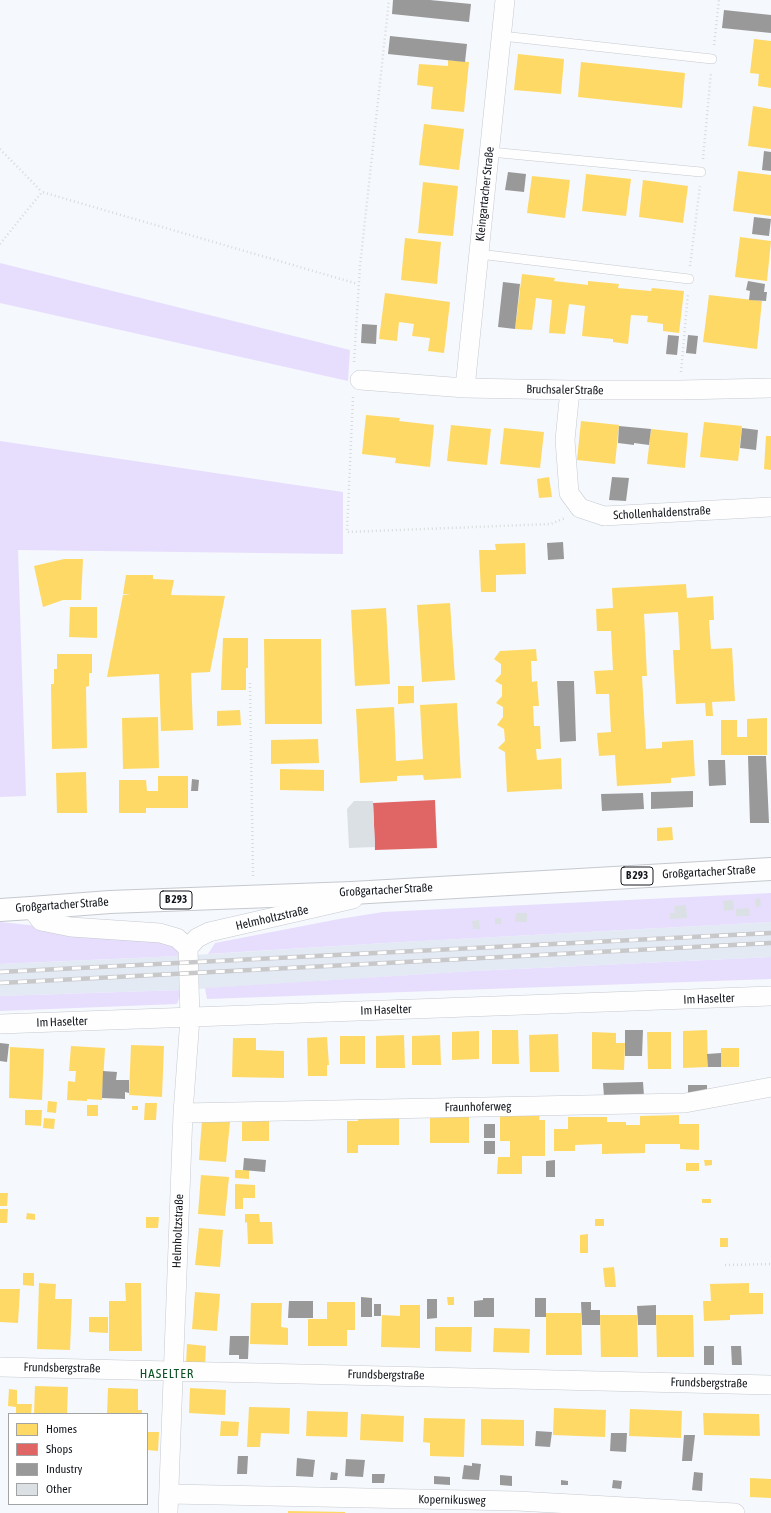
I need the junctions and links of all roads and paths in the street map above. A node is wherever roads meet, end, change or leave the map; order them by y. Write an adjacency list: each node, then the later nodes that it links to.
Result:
1 (389, 0): 12 (path)
2 (506, 0): 4 (street, Kleingartacher Straße)
3 (719, 0): 5 (path)
4 (502, 36): 5 (lane); 7 (street, Kleingartacher Straße)
5 (712, 59): 8 (path)
6 (0, 149): 9 (path)
7 (490, 152): 8 (lane); 11 (street, Kleingartacher Straße)
8 (701, 172): 13 (path)
9 (42, 192): 10 (path); 14 (path)
10 (0, 244)
11 (479, 254): 13 (lane); 16 (street, Kleingartacher Straße)
12 (360, 266)
13 (689, 279): 19 (path)
14 (358, 284)
15 (360, 380): 16 (street, Bruchsaler Straße)
16 (465, 388): 18 (street, Bruchsaler Straße)
17 (771, 388): 19 (street, Bruchsaler Straße)
18 (570, 390): 19 (street, Bruchsaler Straße); 21 (street)
19 (680, 390)
20 (771, 507): 21 (street, Schollenhaldenstraße)
21 (580, 508): 22 (path)
22 (347, 532)
23 (250, 682): 26 (path)
24 (771, 869): 25 (main road, Großgartacher Straße / B 293)
25 (352, 892): 26 (main road, Großgartacher Straße / B 293); 29 (street, Helmholtzstraße)
26 (253, 896): 27 (main road, Großgartacher Straße / B 293)
27 (31, 908): 28 (main road, Großgartacher Straße / B 293); 29 (street)
28 (0, 910)
29 (188, 948): 31 (street, Helmholtzstraße)
30 (771, 996): 31 (street, Im Haselter)
31 (190, 1018): 32 (street, Im Haselter); 34 (street, Helmholtzstraße)
32 (0, 1024)
33 (771, 1087): 34 (street, Fraunhoferweg)
34 (183, 1113): 38 (street, Helmholtzstraße)
35 (771, 1264): 36 (path)
36 (724, 1265)
37 (0, 1367): 38 (street, Frundsbergstraße)
38 (172, 1370): 39 (street, Frundsbergstraße); 40 (street, Helmholtzstraße)
39 (771, 1384)
40 (169, 1494): 41 (street, Helmholtzstraße); 42 (street, Kopernikusweg)
41 (168, 1513)
42 (735, 1513)

